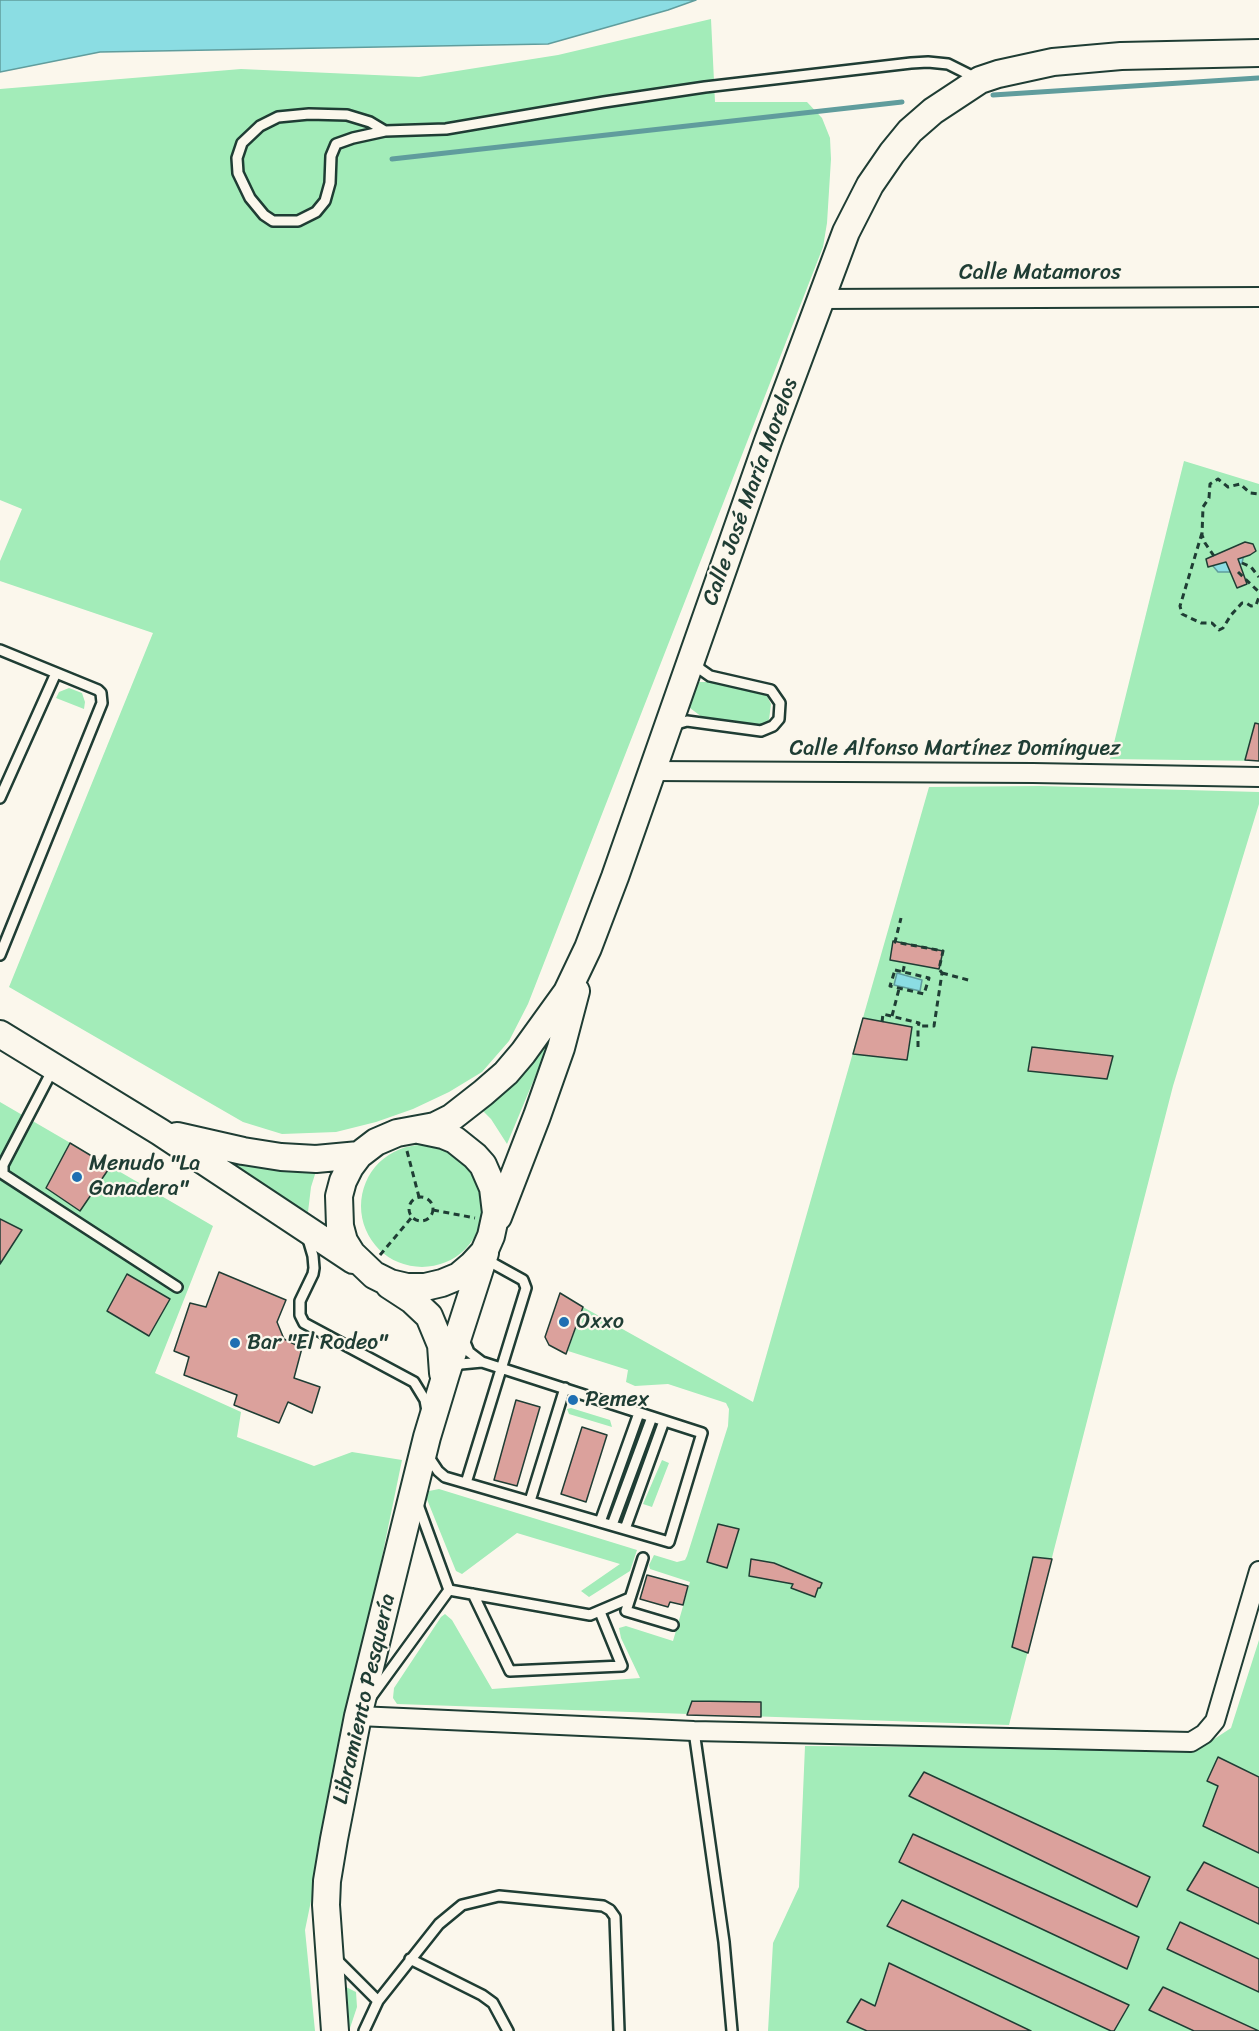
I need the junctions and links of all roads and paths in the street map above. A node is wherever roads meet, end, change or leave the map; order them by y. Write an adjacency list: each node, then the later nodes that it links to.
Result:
1 (1259, 53): 2 (main road, Calle José María Morelos)
2 (980, 80): 3 (lane); 5 (main road, Calle José María Morelos)
3 (385, 131): 3 (lane)
4 (1259, 297): 5 (street, Calle Matamoros)
5 (821, 299): 14 (main road, Calle José María Morelos)
6 (1259, 494): 7 (path)
7 (1202, 533): 8 (path); 12 (path)
8 (1215, 556)
9 (1242, 563): 11 (path)
10 (1238, 572): 12 (path)
11 (1259, 575)
12 (1259, 594)
13 (0, 650): 15 (lane)
14 (694, 653): 16 (main road, Calle José María Morelos); 16 (lane)
15 (56, 673): 19 (lane); 22 (lane)
16 (666, 730): 17 (main road, Calle José María Morelos)
17 (651, 771): 18 (street, Calle Alfonso Martínez Domínguez); 23 (main road, Calle José María Morelos)
18 (1259, 777)
19 (0, 798)
20 (900, 918): 27 (path)
21 (0, 925): 22 (lane)
22 (11, 926): 24 (lane)
23 (588, 948): 37 (main road); 44 (main road)
24 (0, 955)
25 (905, 962): 26 (path)
26 (903, 972): 29 (path); 29 (path)
27 (942, 973): 28 (path); 32 (path)
28 (972, 981)
29 (899, 988): 30 (path)
30 (892, 1016): 31 (path); 32 (path)
31 (882, 1022)
32 (918, 1028): 33 (path); 35 (path)
33 (912, 1030)
34 (0, 1034): 36 (main road)
35 (918, 1047)
36 (54, 1067): 38 (main road); 46 (lane)
37 (410, 1131): 39 (main road); 40 (path); 44 (main road)
38 (159, 1132): 39 (main road); 43 (main road)
39 (359, 1155): 45 (main road)
40 (419, 1197): 41 (path); 42 (path)
41 (433, 1210): 42 (path); 44 (path)
42 (412, 1217): 45 (path)
43 (299, 1224): 45 (main road); 55 (lane)
44 (491, 1235): 45 (main road); 47 (main road); 49 (lane)
45 (368, 1270): 50 (main road)
46 (177, 1287)
47 (462, 1324): 48 (lane); 50 (main road)
48 (482, 1362): 49 (lane); 50 (lane)
49 (500, 1367): 51 (lane); 57 (lane)
50 (444, 1381): 55 (main road, Libramiento Pesquería)
51 (565, 1388): 52 (lane); 59 (lane)
52 (639, 1413): 53 (lane); 60 (lane)
53 (652, 1417): 54 (lane); 61 (lane)
54 (664, 1421): 62 (lane); 62 (lane)
55 (426, 1443): 56 (lane); 58 (main road, Libramiento Pesquería)
56 (449, 1478): 57 (lane); 58 (lane)
57 (466, 1483): 59 (lane)
58 (424, 1485): 65 (lane); 70 (main road, Libramiento Pesquería)
59 (530, 1501): 60 (lane)
60 (600, 1522): 61 (lane)
61 (612, 1525): 62 (lane)
62 (626, 1529)
63 (643, 1558): 67 (lane)
64 (1259, 1571): 71 (street)
65 (449, 1590): 66 (lane); 70 (lane)
66 (473, 1594): 68 (lane); 68 (lane)
67 (630, 1598): 68 (lane); 69 (lane)
68 (600, 1612)
69 (673, 1625)
70 (358, 1716): 71 (street); 72 (main road, Libramiento Pesquería)
71 (694, 1731): 79 (lane)
72 (328, 1950): 74 (lane); 75 (main road, Libramiento Pesquería)
73 (410, 1959): 74 (lane); 77 (lane); 78 (lane)
74 (378, 2001): 76 (lane)
75 (335, 2031)
76 (364, 2031)
77 (508, 2031)
78 (619, 2031)
79 (732, 2031)

